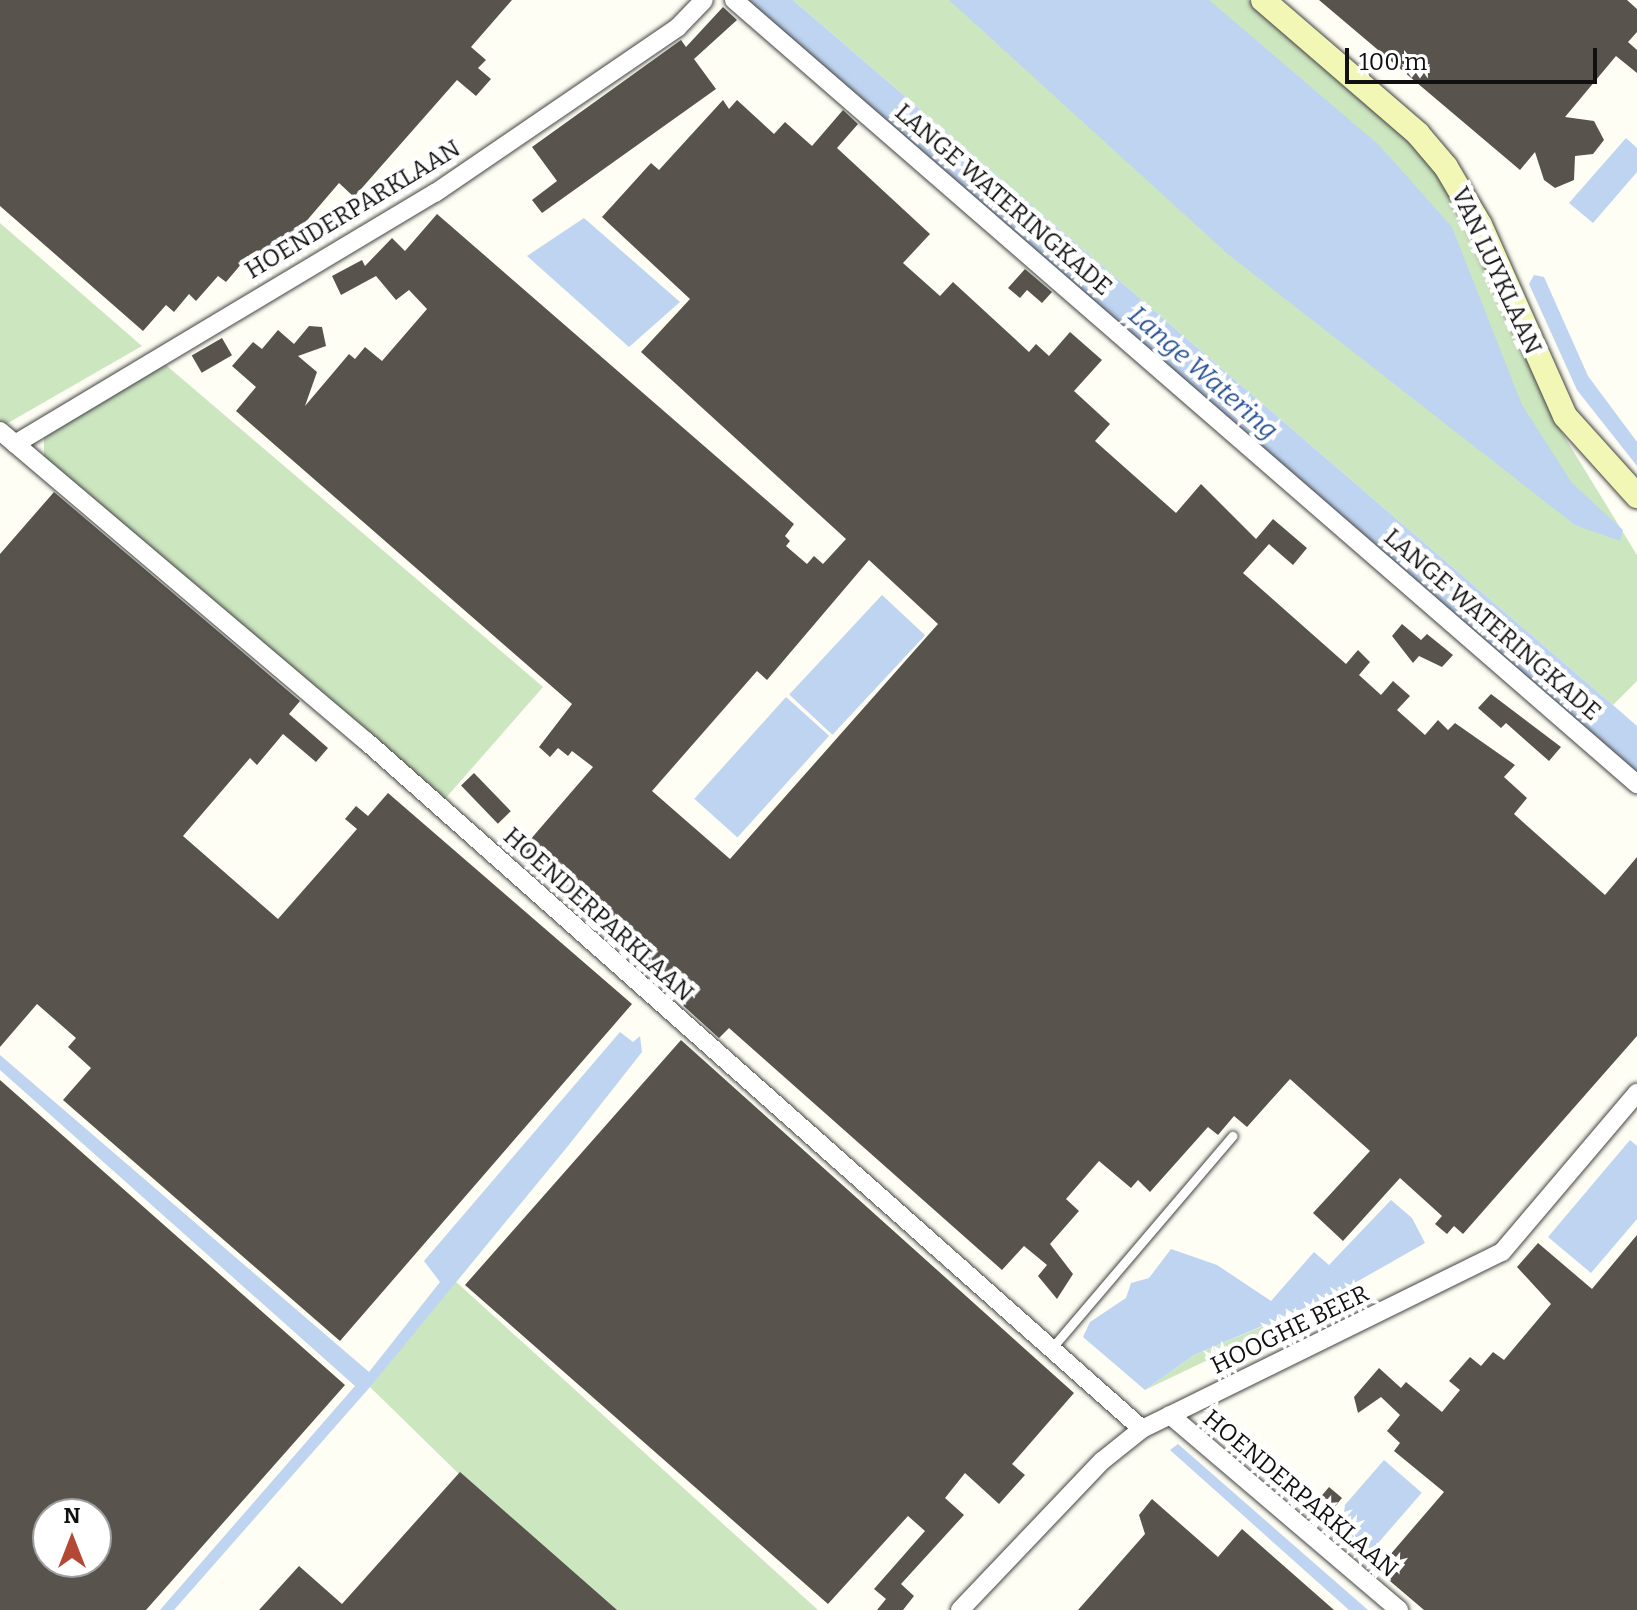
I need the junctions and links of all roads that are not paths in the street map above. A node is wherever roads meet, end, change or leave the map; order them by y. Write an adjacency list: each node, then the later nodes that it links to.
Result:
1 (704, 0): 5 (street, HOENDERPARKLAAN)
2 (734, 0): 7 (street, LANGE WATERINGKADE)
3 (1263, 0): 6 (street, VAN LUYKLAAN)
4 (0, 431): 5 (street, HOENDERPARKLAAN)
5 (15, 444): 10 (street, HOENDERPARKLAAN)
6 (1637, 496)
7 (1637, 784)
8 (1637, 1093): 11 (street, HOOGHE BEER)
9 (1232, 1136): 10 (lane)
10 (1051, 1349): 12 (street, HOENDERPARKLAAN)
11 (1170, 1415): 12 (street, HOOGHE BEER); 14 (street, HOENDERPARKLAAN)
12 (1142, 1429): 13 (street, HOOGHE BEER)
13 (960, 1610)
14 (1399, 1610)

